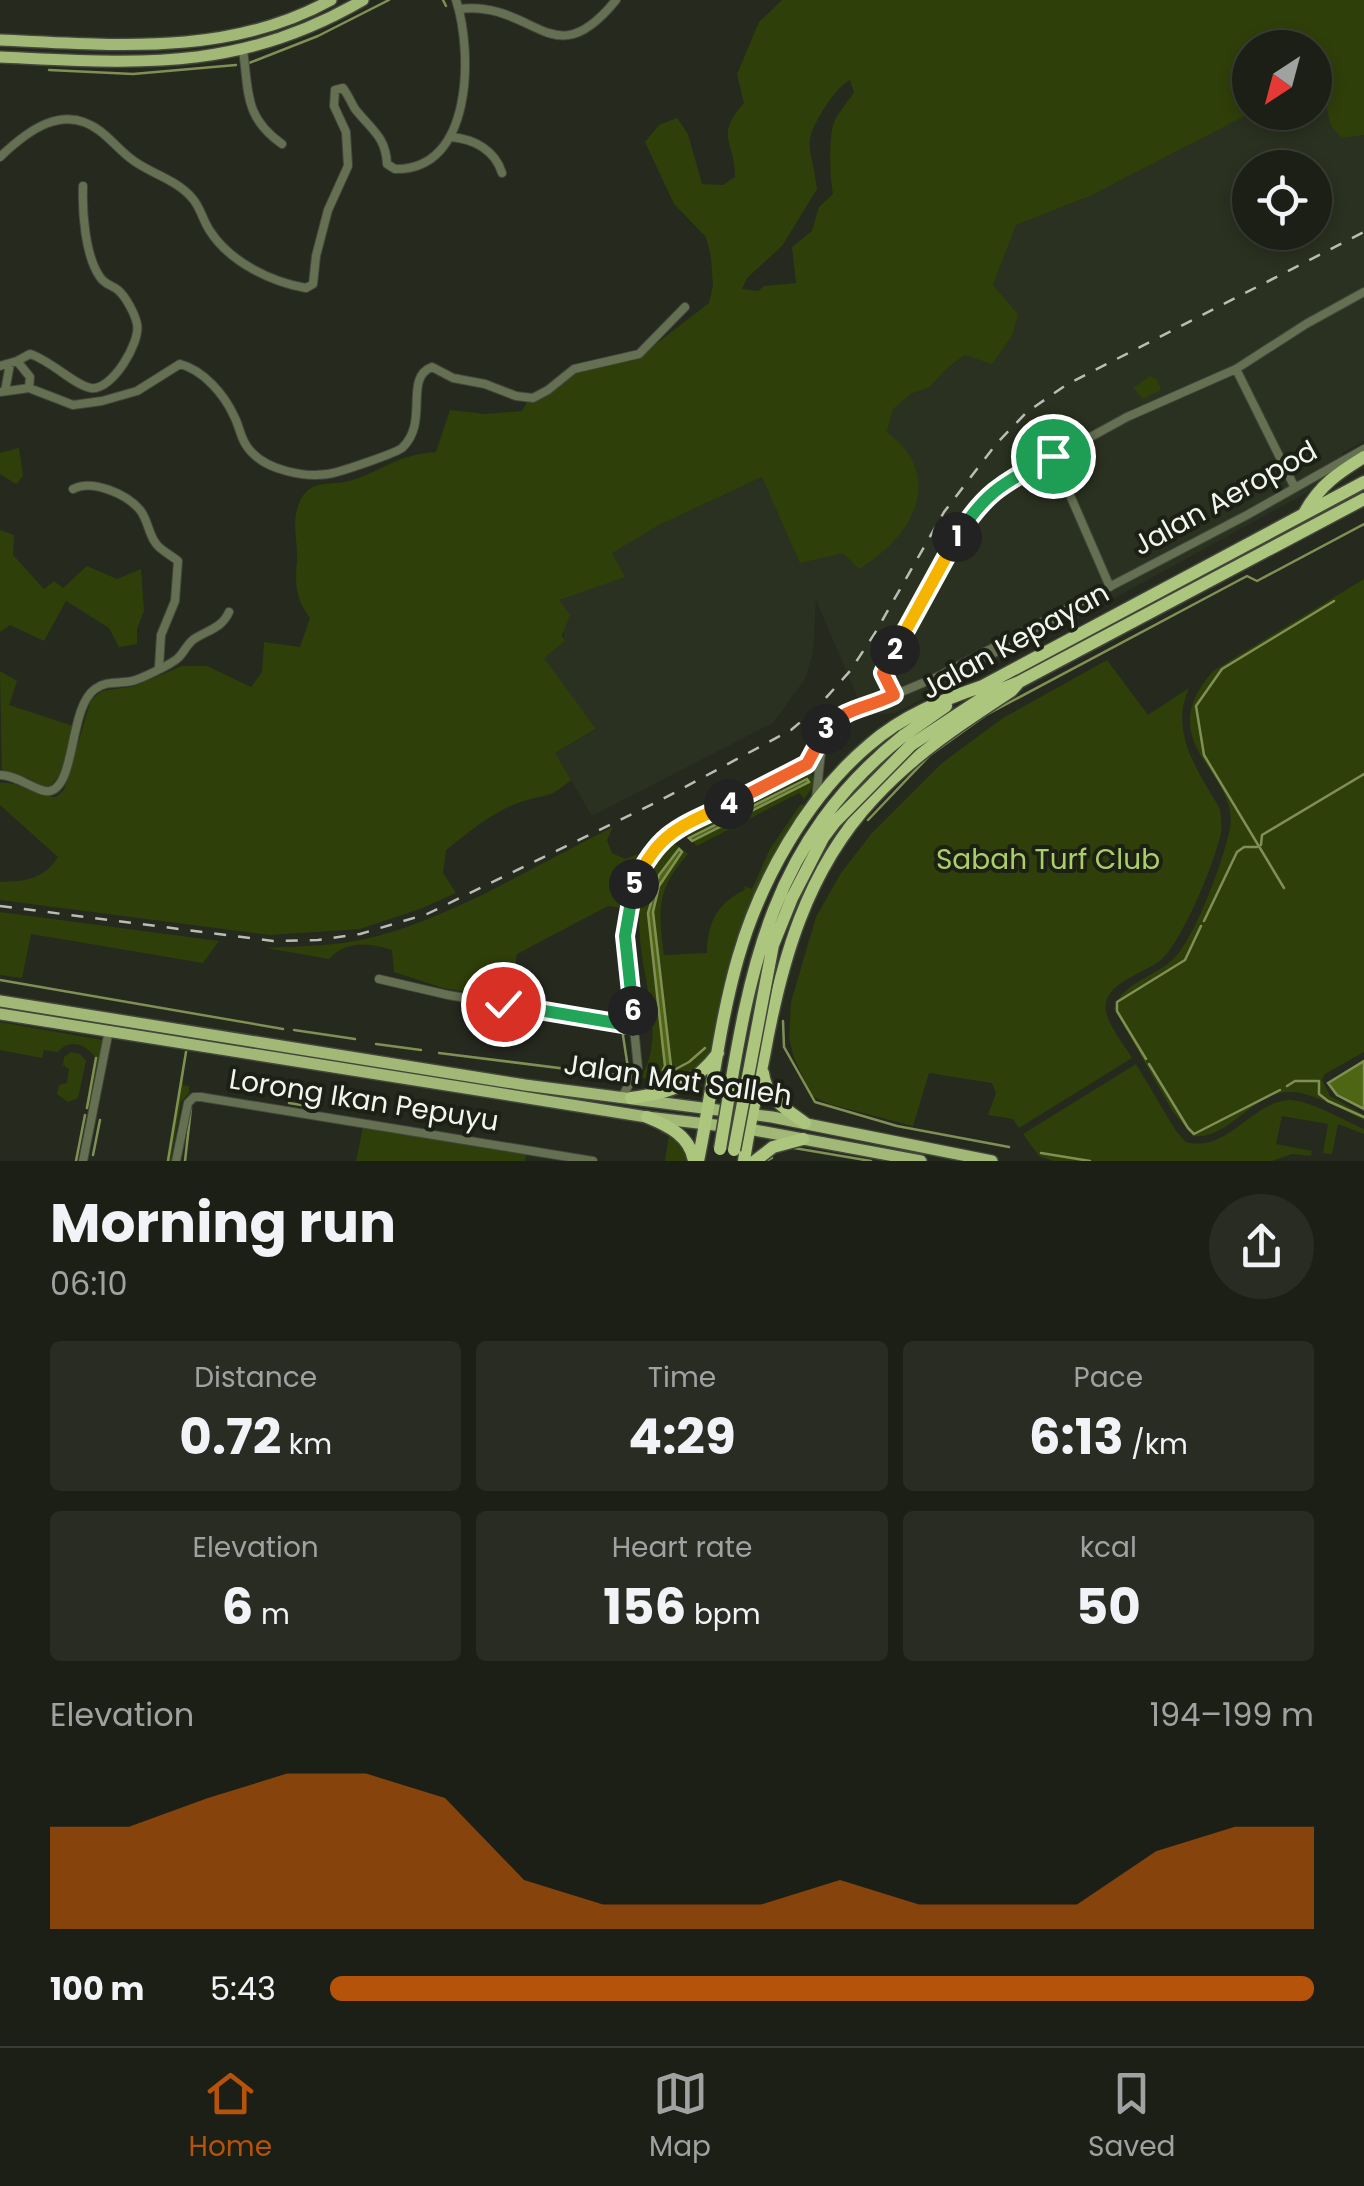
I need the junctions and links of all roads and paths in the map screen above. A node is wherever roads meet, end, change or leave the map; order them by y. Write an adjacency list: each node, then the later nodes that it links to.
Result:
1 (331, 0): 5 (main road)
2 (363, 0): 6 (main road)
3 (616, 0): 4 (street)
4 (458, 4): 8 (street)
5 (0, 40)
6 (242, 50): 7 (main road); 9 (street)
7 (0, 57)
8 (452, 137): 10 (street); 11 (street)
9 (282, 144)
10 (0, 156)
11 (502, 173)
12 (83, 186): 15 (street)
13 (1364, 292): 16 (street)
14 (685, 307): 17 (street)
15 (9, 364): 17 (street); 18 (street)
16 (1236, 369): 20 (street); 23 (street)
17 (29, 388): 18 (street)
18 (3, 392)
19 (1364, 449): 23 (street, Jalan Aeropod)
20 (1053, 456): 27 (street); 32 (street)
21 (1364, 457): 26 (highway)
22 (1364, 482): 26 (highway, Jalan Kepayan)
23 (1296, 488): 27 (street, Jalan Aeropod)
24 (73, 489): 29 (street)
25 (1364, 499): 30 (highway, Jalan Kepayan)
26 (1304, 514): 31 (highway, Jalan Kepayan)
27 (1110, 586): 32 (street, Jalan Aeropod)
28 (229, 612): 29 (street)
29 (159, 667): 36 (street)
30 (1018, 682): 34 (highway, Jalan Kepayan); 45 (highway)
31 (983, 686): 34 (highway, Jalan Kepayan); 38 (highway)
32 (894, 695): 33 (street, Jalan Aeropod)
33 (824, 734): 35 (street, Jalan Aeropod); 37 (street)
34 (907, 740): 59 (highway, Jalan Kepayan, bridge); 60 (highway, Jalan Kepayan, bridge)
35 (789, 774): 37 (street); 42 (street)
36 (0, 776)
37 (818, 776): 38 (street)
38 (816, 803): 44 (highway)
39 (379, 979): 42 (street)
40 (0, 1001): 46 (main road, Jalan Mat Salleh)
41 (0, 1014): 43 (main road, Jalan Mat Salleh)
42 (634, 1026): 46 (street)
43 (109, 1030): 49 (main road, Jalan Mat Salleh); 55 (street)
44 (720, 1050): 46 (highway); 47 (highway)
45 (763, 1060): 48 (highway); 50 (highway)
46 (626, 1097): 47 (main road, Jalan Mat Salleh)
47 (708, 1108): 48 (main road, Jalan Mat Salleh); 51 (highway)
48 (751, 1114): 50 (main road, Jalan Mat Salleh); 52 (highway)
49 (647, 1117): 51 (main road, Jalan Mat Salleh); 58 (highway)
50 (805, 1122): 64 (main road, Jalan Mat Salleh)
51 (706, 1124): 52 (main road, Jalan Mat Salleh); 58 (highway)
52 (749, 1129): 53 (main road, Jalan Mat Salleh); 61 (highway)
53 (804, 1139): 54 (main road, Jalan Mat Salleh); 62 (highway)
54 (890, 1158): 63 (main road, Jalan Mat Salleh)
55 (83, 1161)
56 (176, 1161): 57 (street, Lorong Ikan Pepuyu)
57 (594, 1161)
58 (696, 1161)
59 (718, 1161)
60 (732, 1161)
61 (744, 1161)
62 (755, 1161)
63 (921, 1161)
64 (992, 1161)

